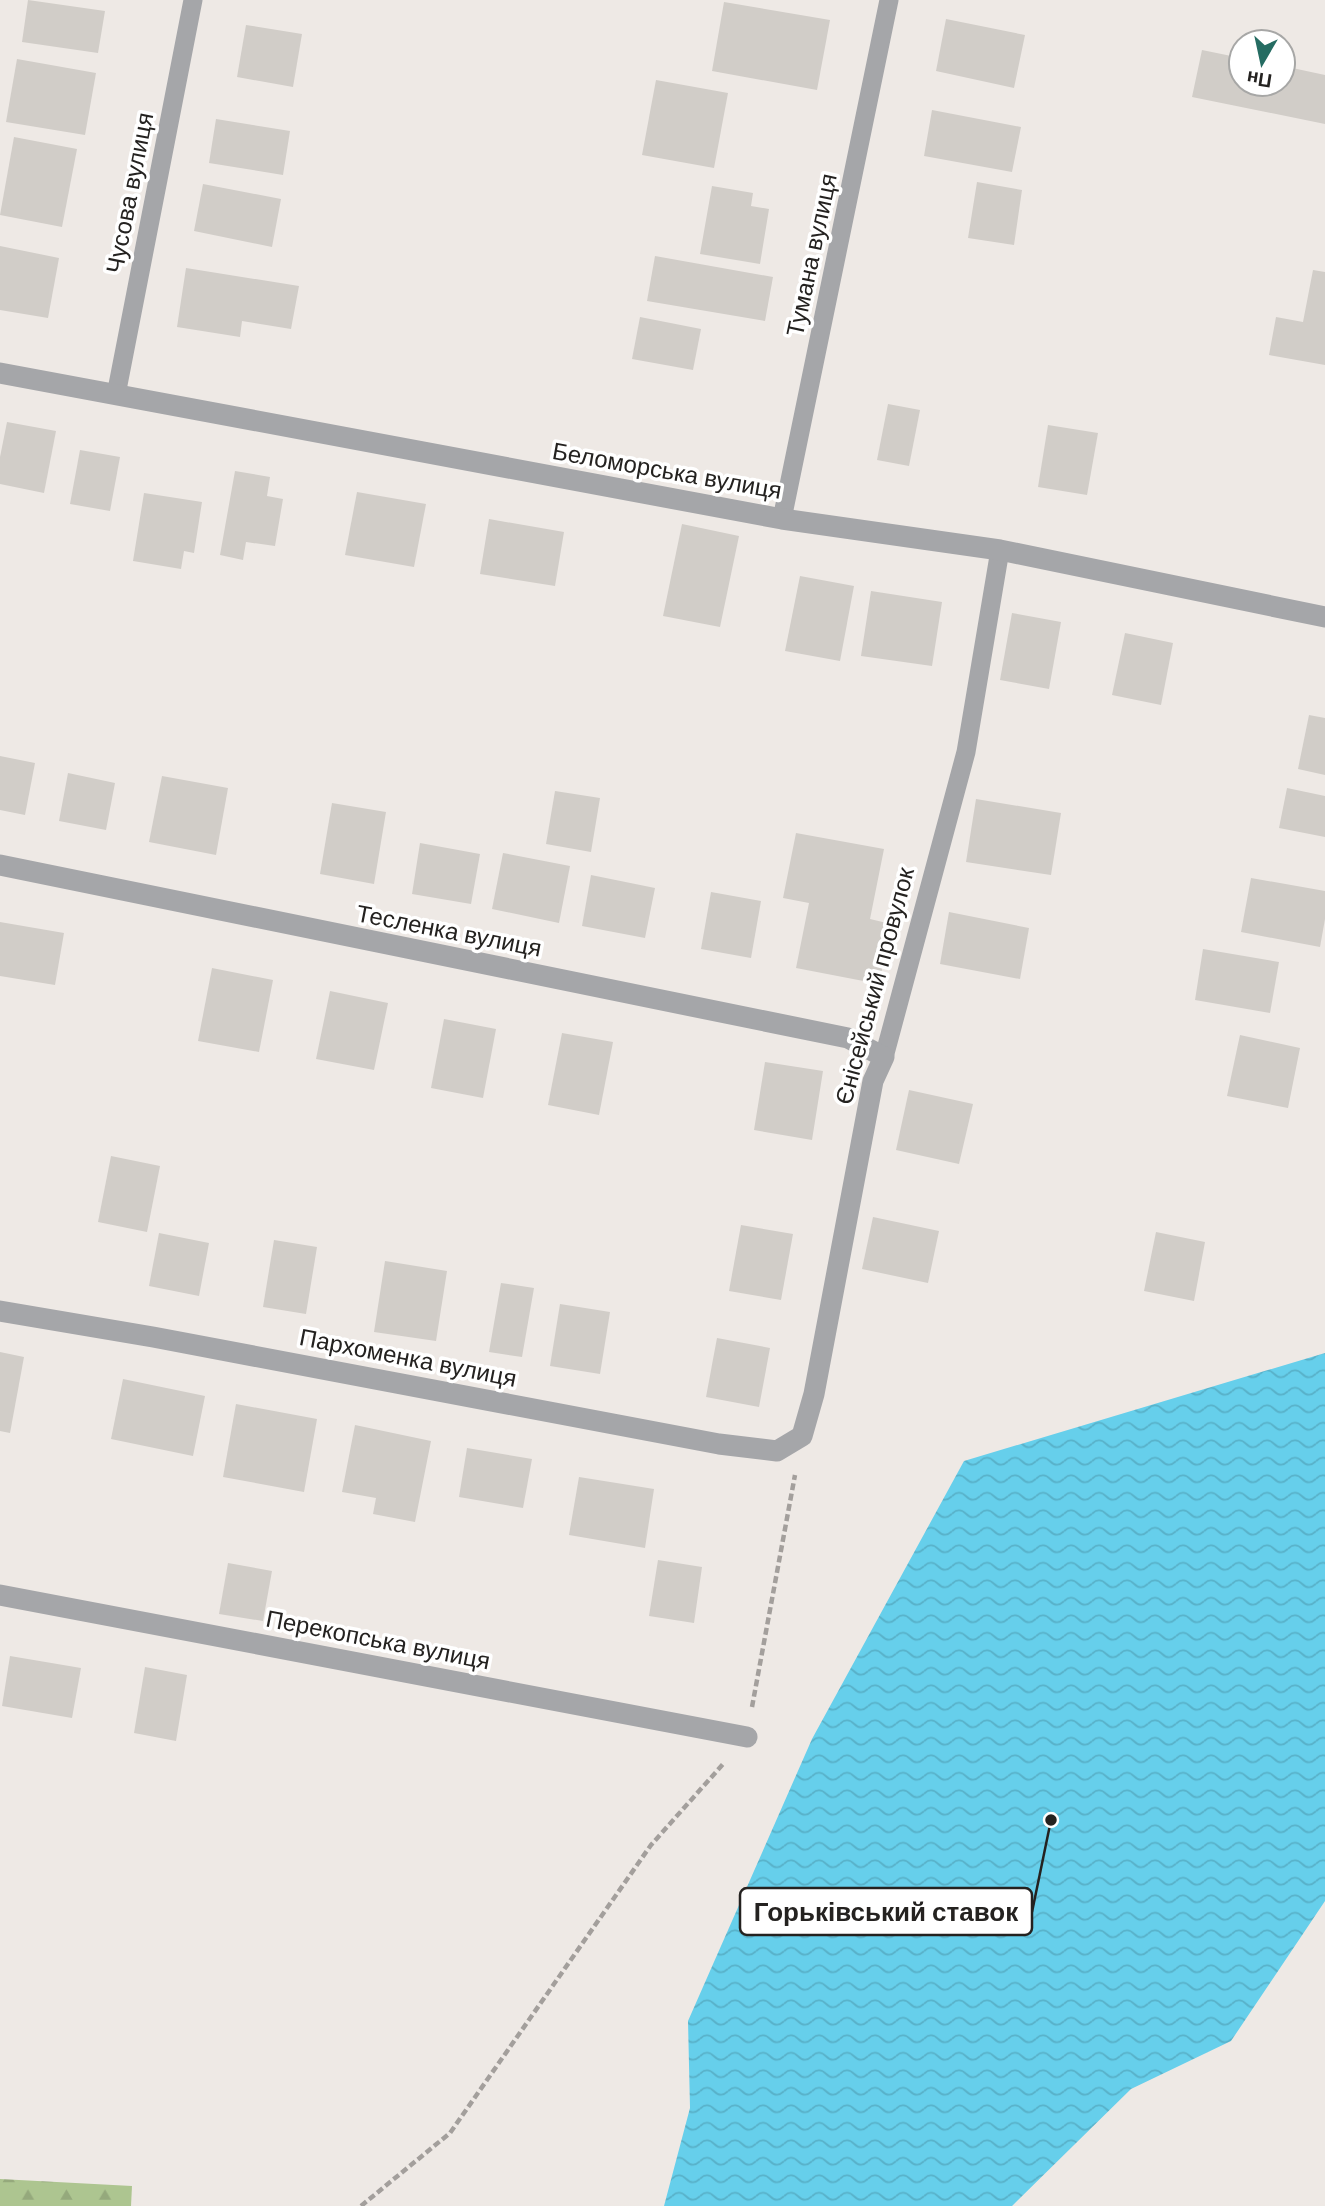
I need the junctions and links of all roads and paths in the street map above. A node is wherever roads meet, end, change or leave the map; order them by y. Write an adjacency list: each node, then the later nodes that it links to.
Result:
1 (193, 0): 4 (lane, Чусова вулиця)
2 (889, 0): 5 (lane, Тумана вулиця)
3 (0, 373): 4 (street, Беломорська вулиця)
4 (116, 395): 5 (street, Беломорська вулиця)
5 (782, 519): 6 (street, Беломорська вулиця)
6 (1000, 550): 7 (street, Беломорська вулиця); 9 (lane, Єнісейський провулок)
7 (1325, 617)
8 (0, 865): 9 (street, Тесленка вулиця)
9 (884, 1056): 11 (street, Єнісейський провулок)
10 (0, 1311): 11 (street, Пархоменка вулиця)
11 (802, 1436): 13 (path)
12 (0, 1595): 13 (street, Перекопська вулиця)
13 (747, 1737): 14 (path)
14 (360, 2206)

